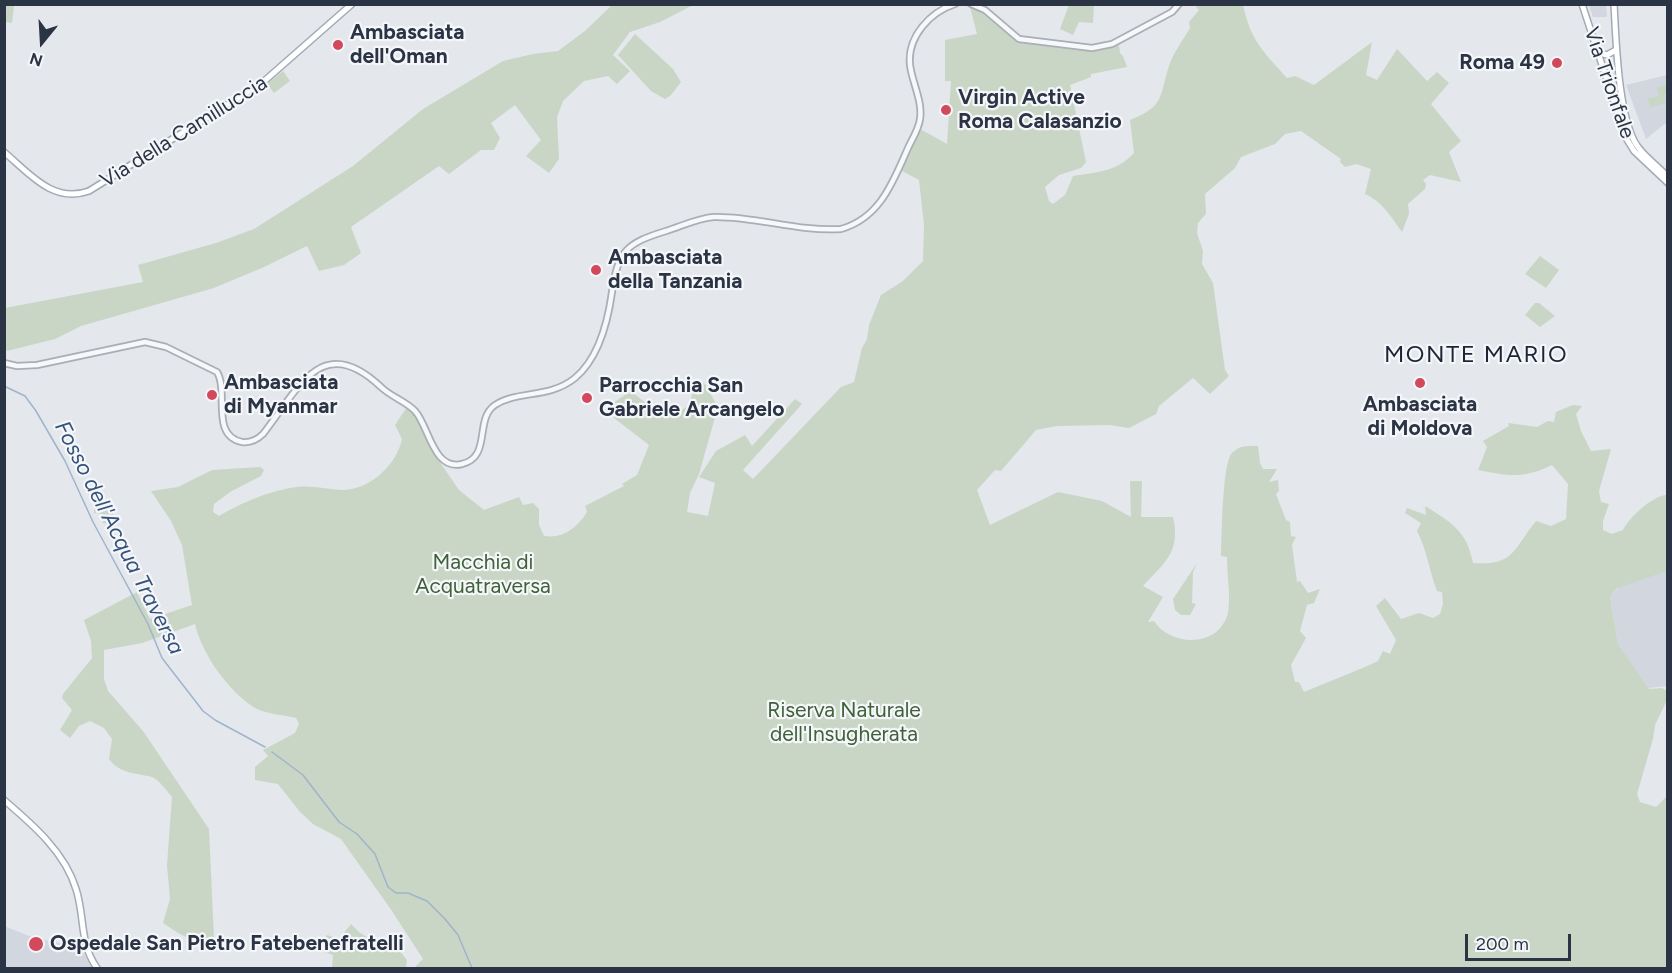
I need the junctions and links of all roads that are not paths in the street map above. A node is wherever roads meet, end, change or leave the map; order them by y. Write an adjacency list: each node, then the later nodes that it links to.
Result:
1 (352, 4): 9 (main road, Via della Camilluccia)
2 (956, 4): 12 (street)
3 (971, 4): 4 (street)
4 (1179, 4)
5 (1582, 4): 8 (main road, Via Trionfale)
6 (1614, 4): 7 (main road, Via Trionfale)
7 (1616, 50): 8 (main road); 10 (main road, Via Trionfale)
8 (1597, 52): 11 (main road, Via Trionfale)
9 (4, 152)
10 (1668, 177)
11 (1668, 183)
12 (4, 363)
13 (4, 800): 14 (main road)
14 (97, 969)

